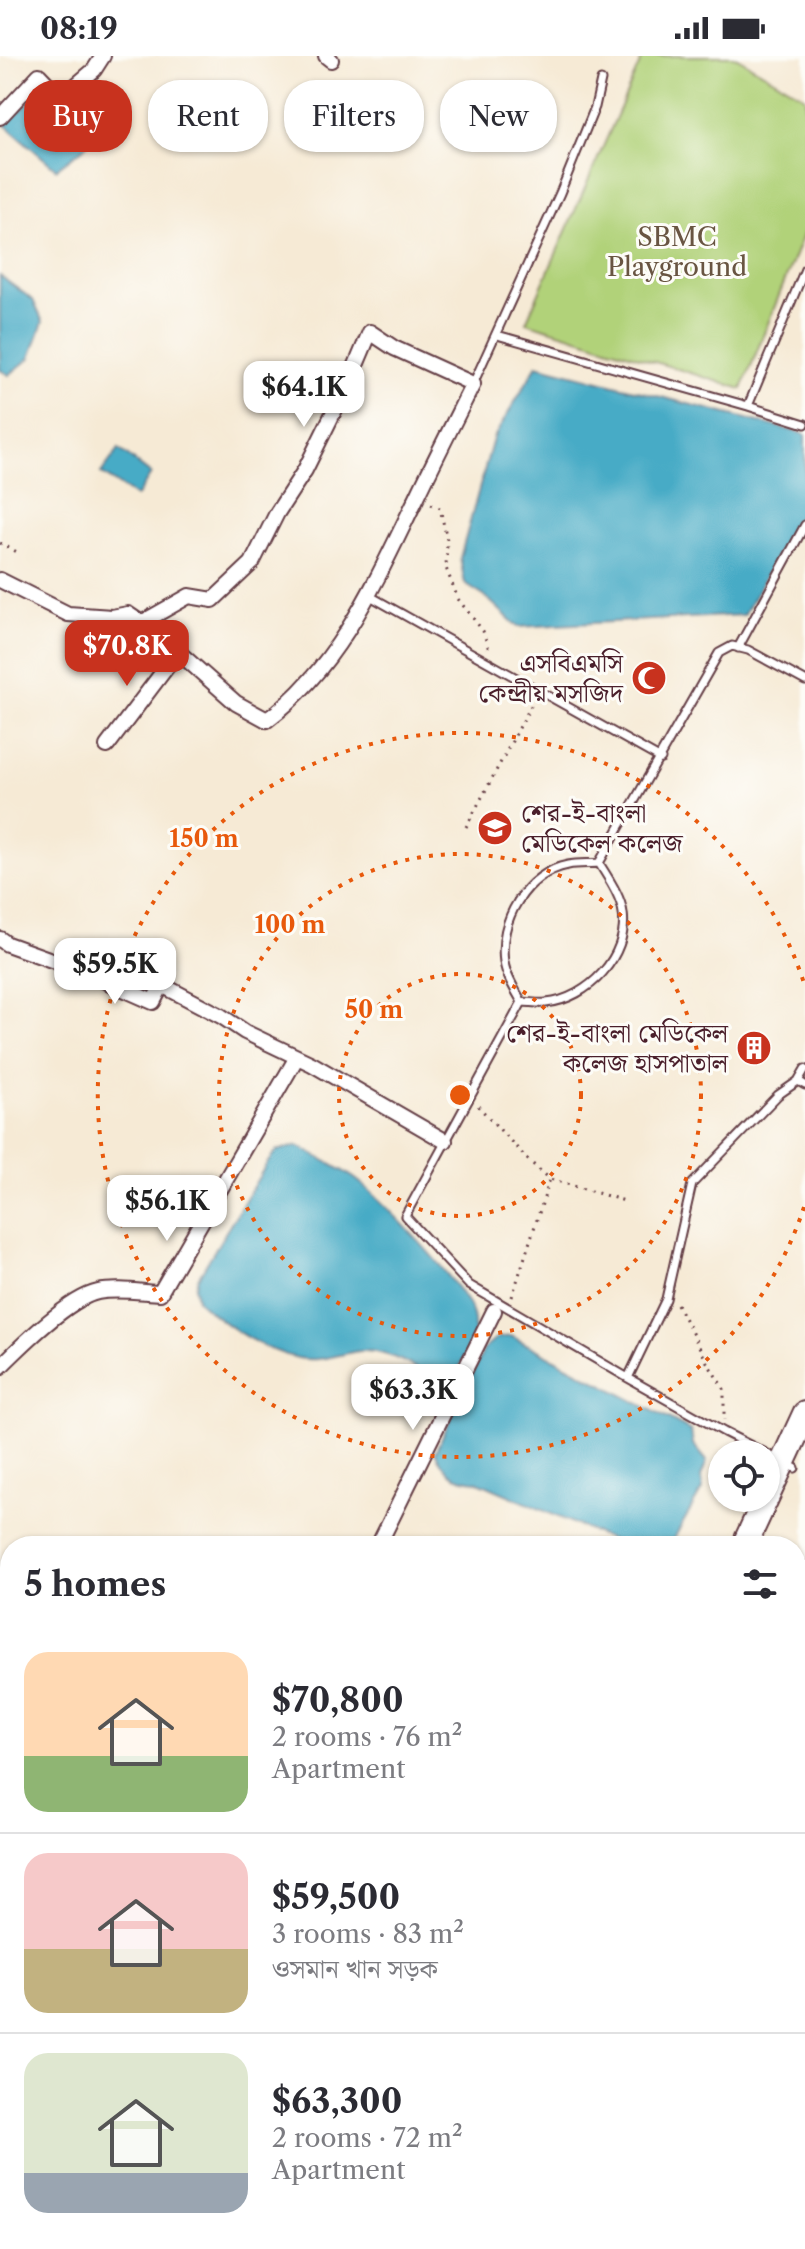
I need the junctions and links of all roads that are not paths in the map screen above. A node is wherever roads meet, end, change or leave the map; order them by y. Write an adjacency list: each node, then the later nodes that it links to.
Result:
1 (103, 56): 3 (street)
2 (601, 80): 5 (lane)
3 (0, 117)
4 (805, 269): 7 (lane)
5 (497, 335): 6 (lane); 7 (lane)
6 (473, 384): 11 (street); 12 (street)
7 (748, 406): 8 (lane)
8 (805, 424)
9 (805, 525): 13 (lane)
10 (0, 580): 12 (street)
11 (370, 596): 14 (street); 17 (lane)
12 (143, 622): 14 (street)
13 (738, 648): 15 (lane); 17 (lane)
14 (178, 652): 16 (street)
15 (805, 681)
16 (107, 746)
17 (661, 759): 18 (lane)
18 (599, 863): 20 (lane); 20 (lane)
19 (0, 939): 21 (street)
20 (522, 1002): 24 (lane)
21 (297, 1057): 24 (street); 26 (street)
22 (805, 1069): 23 (lane)
23 (801, 1083): 27 (lane)
24 (445, 1141): 25 (lane)
25 (501, 1310): 27 (lane); 30 (street)
26 (0, 1367)
27 (628, 1378): 29 (lane)
28 (805, 1414): 29 (highway)
29 (794, 1459): 31 (highway)
30 (383, 1536)
31 (755, 1536)

